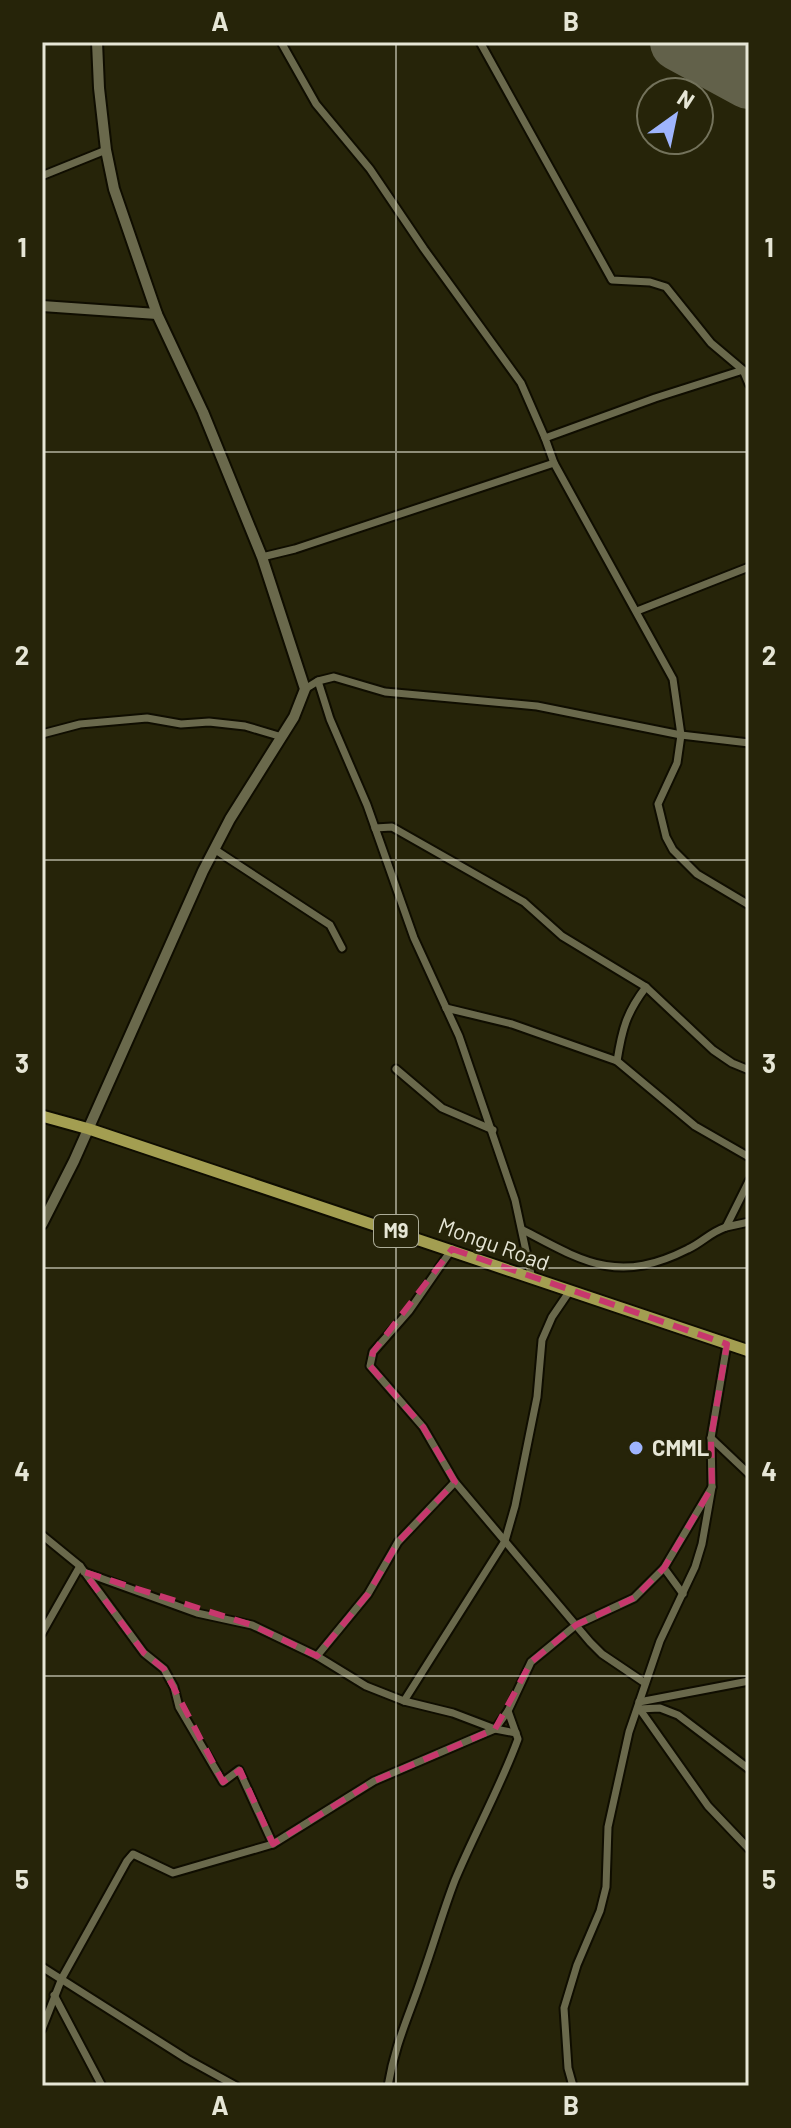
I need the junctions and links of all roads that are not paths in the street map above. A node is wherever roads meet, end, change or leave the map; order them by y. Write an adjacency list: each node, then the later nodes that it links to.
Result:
1 (97, 42): 4 (main road)
2 (281, 42): 10 (street)
3 (480, 42): 8 (street)
4 (106, 150): 5 (street); 7 (main road)
5 (42, 173)
6 (42, 306): 7 (main road)
7 (157, 314): 12 (main road)
8 (743, 370): 9 (street); 10 (street)
9 (749, 384)
10 (545, 438): 11 (street)
11 (554, 463): 12 (street); 14 (street)
12 (262, 557): 16 (main road)
13 (749, 567): 14 (street)
14 (637, 611): 18 (street)
15 (318, 681): 16 (street); 18 (street); 21 (street)
16 (305, 689): 19 (main road)
17 (42, 734): 19 (street)
18 (681, 735): 20 (street); 23 (street)
19 (282, 737): 22 (main road)
20 (749, 743)
21 (375, 828): 25 (street); 26 (street)
22 (214, 849): 24 (street); 31 (main road)
23 (749, 905)
24 (342, 948)
25 (646, 987): 27 (street); 29 (street)
26 (446, 1008): 27 (street); 32 (street)
27 (617, 1061): 33 (street)
28 (396, 1069): 32 (street)
29 (749, 1070)
30 (42, 1116): 31 (main road, Mongu Road / M9)
31 (89, 1129): 36 (main road); 39 (main road, Mongu Road / M9)
32 (493, 1130): 38 (street)
33 (749, 1157)
34 (749, 1181): 37 (street)
35 (749, 1222): 37 (street)
36 (42, 1224)
37 (726, 1227): 38 (street)
38 (523, 1230): 40 (street)
39 (452, 1249): 40 (main road, Mongu Road / M9); 46 (street)
40 (532, 1279): 41 (main road, Mongu Road / M9)
41 (569, 1292): 42 (main road, Mongu Road / M9); 49 (street)
42 (727, 1344): 43 (main road, Mongu Road / M9); 44 (street)
43 (749, 1351)
44 (711, 1438): 45 (street); 47 (street)
45 (749, 1474)
46 (455, 1482): 49 (street); 55 (street)
47 (712, 1487): 50 (street); 52 (street)
48 (42, 1535): 51 (street)
49 (505, 1541): 53 (street); 58 (street)
50 (664, 1568): 52 (street); 53 (street)
51 (82, 1569): 54 (street); 55 (street); 64 (street)
52 (683, 1594): 57 (street)
53 (576, 1625): 57 (street); 60 (street)
54 (42, 1633)
55 (317, 1656): 58 (street)
56 (749, 1681): 59 (street)
57 (645, 1683): 59 (street)
58 (404, 1701): 61 (street)
59 (639, 1707): 63 (street); 65 (street); 73 (street)
60 (508, 1711): 61 (street); 62 (street)
61 (495, 1729): 62 (street); 64 (street)
62 (516, 1733): 72 (street)
63 (749, 1769)
64 (273, 1844): 67 (street)
65 (749, 1849)
66 (42, 1967): 67 (street)
67 (62, 1978): 68 (street); 71 (street)
68 (54, 1995): 69 (street); 70 (street)
69 (42, 2029)
70 (103, 2085)
71 (236, 2086)
72 (388, 2086)
73 (573, 2086)

